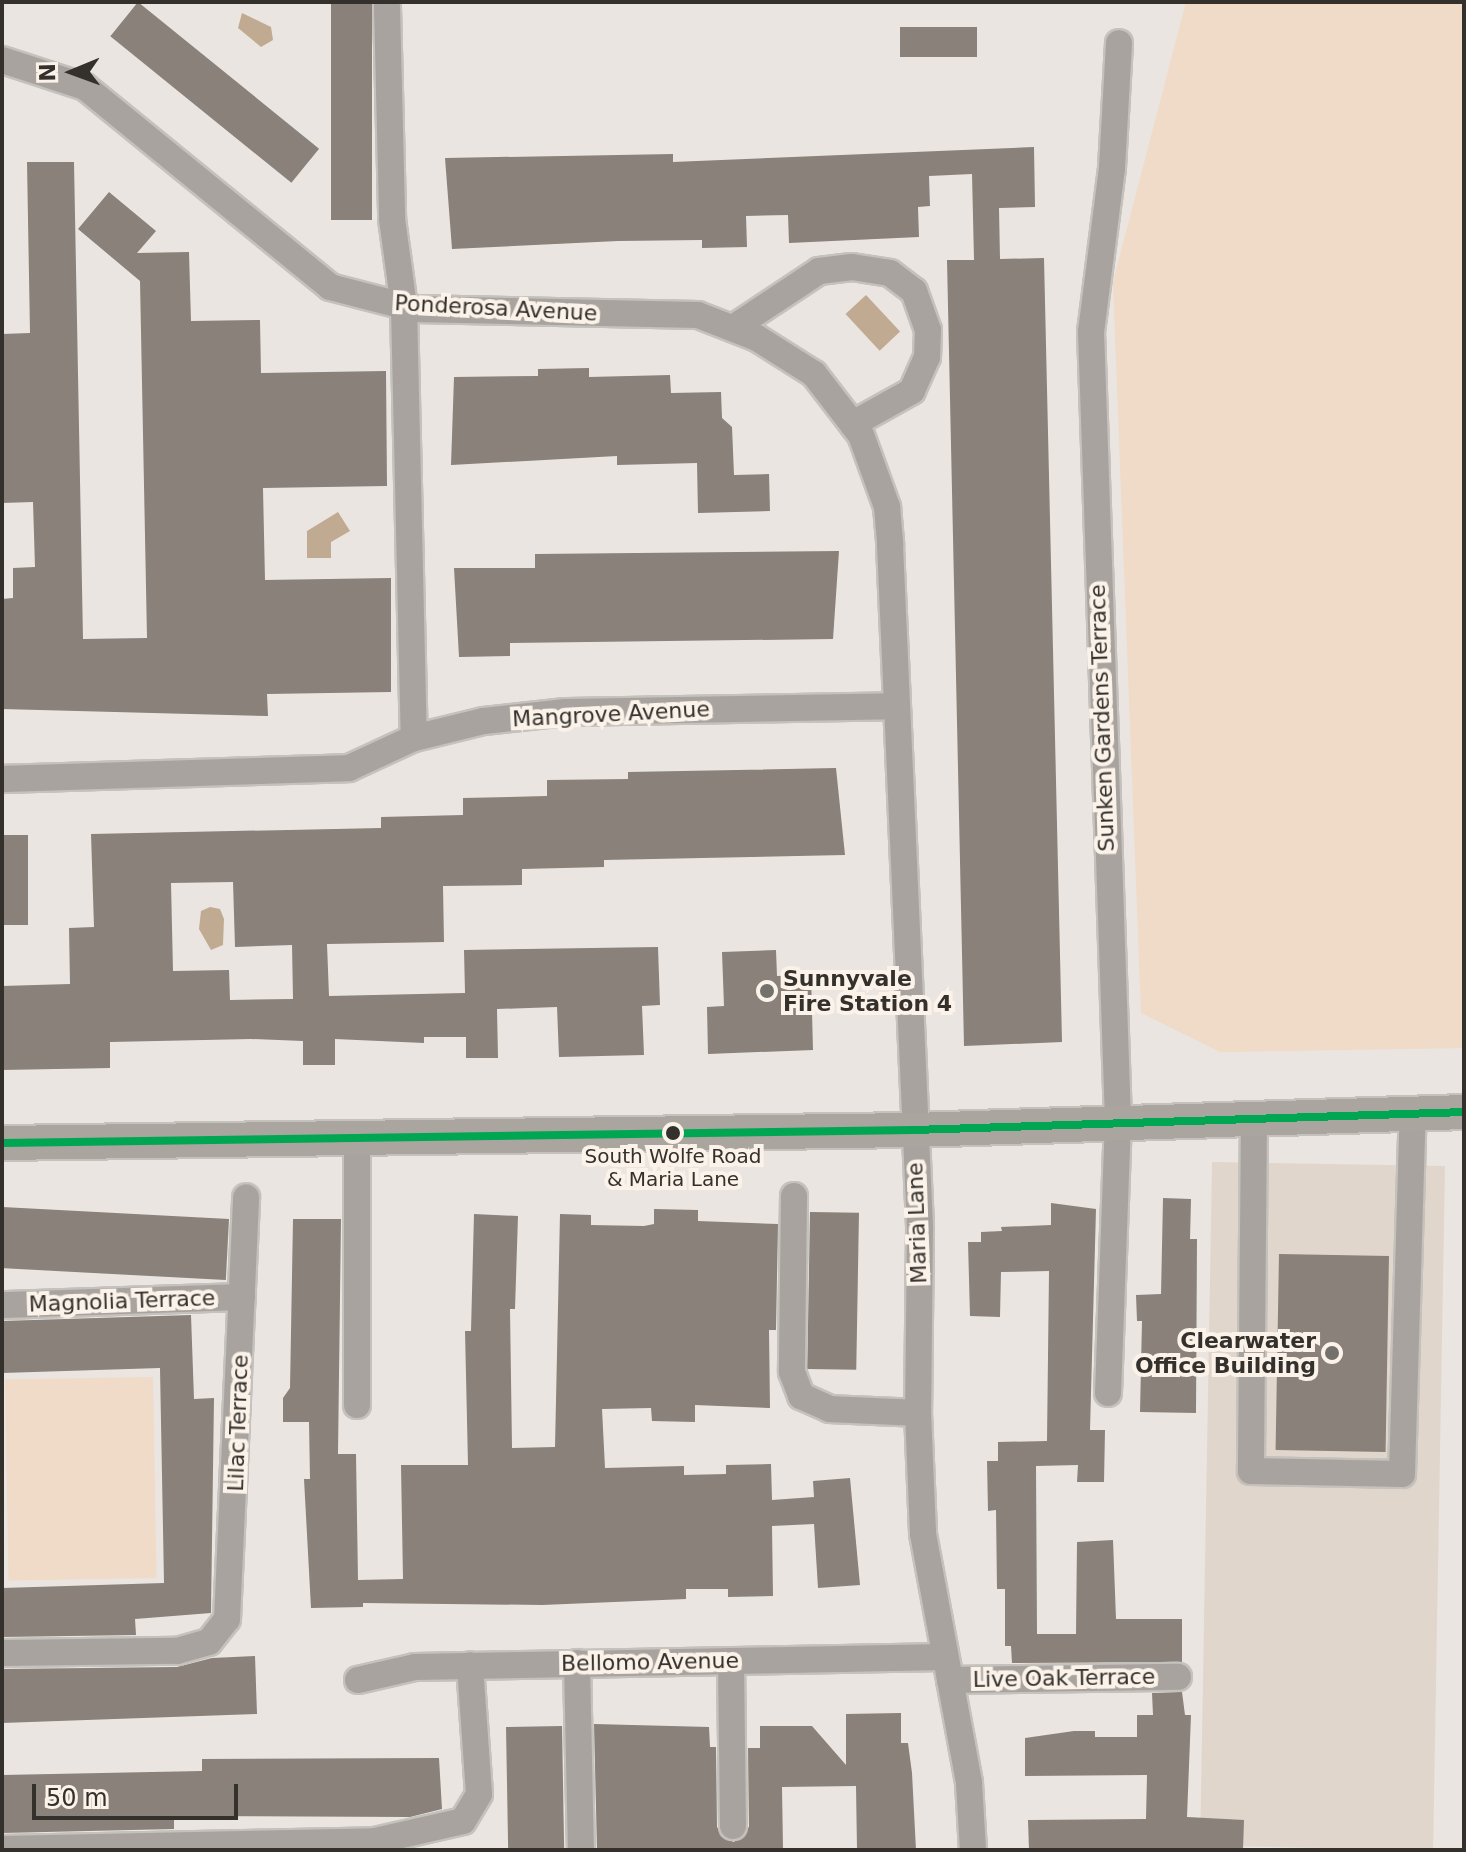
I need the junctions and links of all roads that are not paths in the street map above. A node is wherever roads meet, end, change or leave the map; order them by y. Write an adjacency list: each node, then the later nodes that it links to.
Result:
1 (387, 7): 4 (street)
2 (1119, 43): 14 (street, Sunken Gardens Terrace)
3 (2, 60): 4 (street, Ponderosa Avenue)
4 (404, 307): 5 (street, Ponderosa Avenue); 9 (street)
5 (733, 328): 6 (street, Ponderosa Avenue); 6 (street)
6 (853, 424): 7 (street, Ponderosa Avenue)
7 (890, 545): 8 (street, Maria Lane)
8 (894, 706): 9 (street, Mangrove Avenue); 15 (street, Maria Lane)
9 (414, 738): 10 (street, Mangrove Avenue)
10 (2, 779)
11 (1464, 1112): 12 (main road)
12 (1413, 1113): 13 (main road); 13 (street)
13 (1254, 1117): 14 (main road)
14 (1118, 1120): 15 (main road); 22 (street, Sunken Gardens Terrace)
15 (914, 1130): 16 (main road); 24 (street, Maria Lane)
16 (357, 1139): 17 (main road); 23 (street)
17 (2, 1143)
18 (794, 1196): 24 (street)
19 (246, 1197): 20 (street, Lilac Terrace)
20 (242, 1297): 21 (street, Magnolia Terrace); 25 (street, Lilac Terrace)
21 (2, 1305)
22 (1108, 1393)
23 (357, 1405)
24 (918, 1413): 29 (street, Maria Lane)
25 (2, 1653)
26 (731, 1661): 27 (street, Bellomo Avenue); 29 (street, Bellomo Avenue); 32 (street)
27 (577, 1663): 28 (street, Bellomo Avenue); 34 (street)
28 (470, 1665): 31 (street, Bellomo Avenue); 33 (street)
29 (947, 1668): 30 (street, Live Oak Terrace); 35 (street, Maria Lane)
30 (1178, 1677)
31 (358, 1680)
32 (733, 1826)
33 (2, 1849)
34 (581, 1850)
35 (973, 1850)

